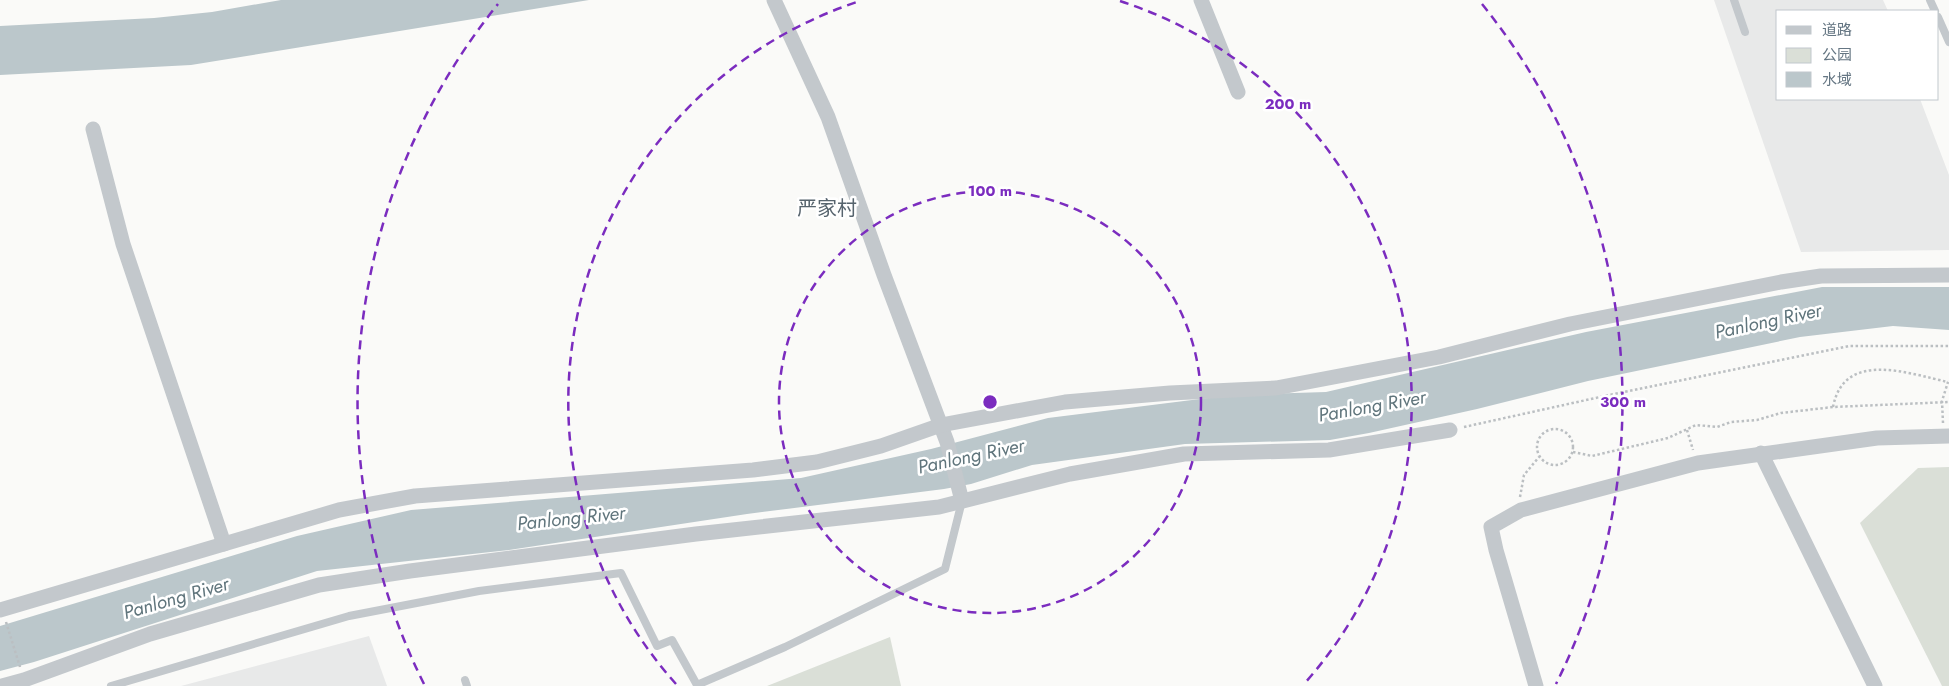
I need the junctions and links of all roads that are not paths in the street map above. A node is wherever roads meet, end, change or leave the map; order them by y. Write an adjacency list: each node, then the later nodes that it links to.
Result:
1 (774, 0): 10 (street)
2 (1202, 0): 7 (street)
3 (1734, 0): 5 (lane)
4 (1939, 18): 6 (lane)
5 (1745, 32)
6 (1949, 42)
7 (1238, 92)
8 (93, 129): 15 (street)
9 (1949, 275): 10 (street)
10 (941, 425): 14 (street); 15 (street)
11 (1450, 430): 14 (street)
12 (1946, 435): 13 (street)
13 (1760, 453): 19 (street); 20 (street)
14 (962, 501): 17 (street); 18 (lane)
15 (224, 544): 16 (street)
16 (1, 607)
17 (2, 686)
18 (112, 686)
19 (1536, 686)
20 (1875, 686)

